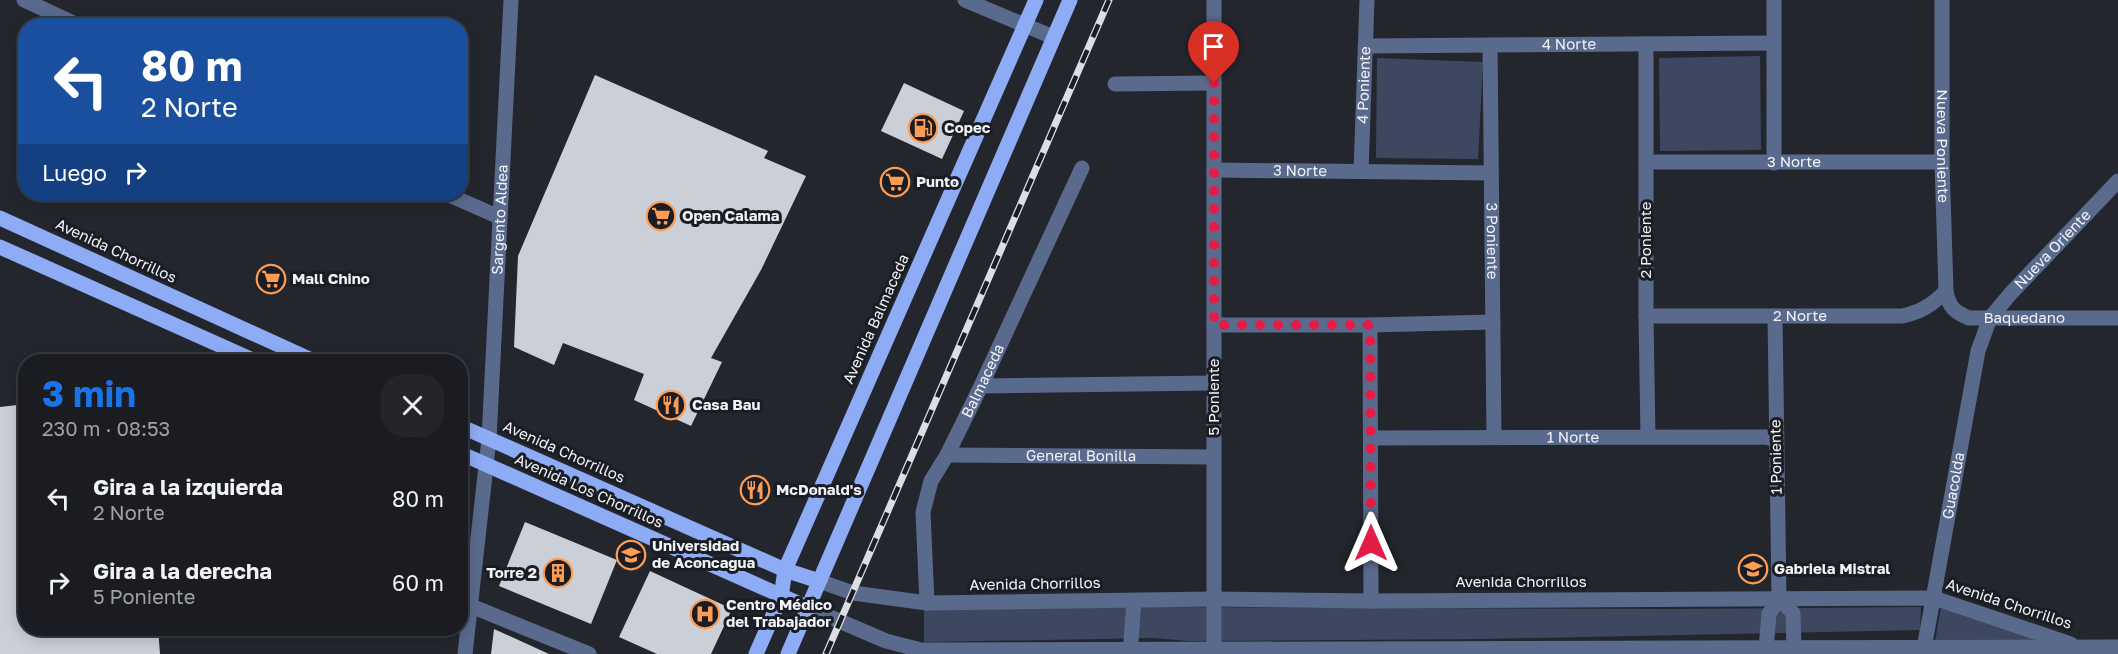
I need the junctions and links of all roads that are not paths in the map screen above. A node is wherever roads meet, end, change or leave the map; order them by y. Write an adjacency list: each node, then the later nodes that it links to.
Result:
1 (24, 0): 10 (street)
2 (511, 0): 28 (street, Sargento Aldea)
3 (964, 0): 11 (street)
4 (1036, 0): 11 (main road, Avenida Balmaceda)
5 (1070, 0): 12 (main road)
6 (1214, 0): 17 (street, 5 Poniente)
7 (1367, 0): 16 (street, 4 Poniente)
8 (1774, 0): 13 (street)
9 (1942, 0): 20 (street, Nueva Poniente)
10 (63, 18)
11 (1024, 26): 12 (street); 55 (main road, Avenida Balmaceda)
12 (1053, 37): 56 (main road)
13 (1774, 43): 14 (street, 4 Norte); 21 (street)
14 (1646, 44): 15 (street, 4 Norte); 19 (street, 2 Poniente)
15 (1490, 45): 16 (street, 4 Norte); 25 (street, 3 Poniente)
16 (1365, 46): 24 (street, 4 Poniente)
17 (1214, 83): 18 (street); 23 (street, 5 Poniente)
18 (1115, 84)
19 (1646, 162): 21 (street, 3 Norte); 33 (street, 2 Poniente)
20 (1942, 162): 21 (street, 3 Norte); 31 (street, Nueva Poniente)
21 (1774, 163)
22 (1082, 168): 44 (street, Balmaceda)
23 (1214, 170): 24 (street, 3 Norte); 38 (street, 5 Poniente)
24 (1361, 171): 25 (street, 3 Norte)
25 (1491, 173): 37 (street, 3 Poniente)
26 (2118, 181): 35 (street, Nueva Oriente)
27 (463, 201): 28 (street)
28 (499, 217): 49 (street, Sargento Aldea)
29 (0, 218): 32 (main road, Avenida Chorrillos)
30 (0, 247): 40 (main road)
31 (1946, 291): 34 (street, 2 Norte); 35 (street, Baquedano)
32 (194, 307): 40 (main road); 42 (main road, Avenida Chorrillos)
33 (1646, 316): 34 (street, 2 Norte); 47 (street, 2 Poniente)
34 (1775, 316): 50 (street, 1 Poniente)
35 (1990, 318): 36 (street, Baquedano); 59 (street, Guacolda)
36 (2118, 318)
37 (1493, 322): 39 (street); 46 (street, 3 Poniente)
38 (1214, 325): 39 (street); 43 (street, 5 Poniente)
39 (1370, 325): 48 (street)
40 (183, 329): 41 (main road)
41 (239, 354)
42 (298, 354)
43 (1214, 383): 44 (street); 53 (street, 5 Poniente)
44 (981, 386): 51 (street, Balmaceda)
45 (468, 430): 49 (main road, Avenida Chorrillos)
46 (1494, 437): 47 (street, 1 Norte); 48 (street, 1 Norte)
47 (1648, 437): 50 (street, 1 Norte)
48 (1371, 438): 62 (street)
49 (489, 439): 54 (street, Sargento Aldea); 55 (main road, Avenida Chorrillos)
50 (1776, 439): 58 (street, 1 Poniente)
51 (947, 454): 53 (street, General Bonilla); 63 (street, Balmaceda)
52 (468, 456): 54 (main road)
53 (1214, 457): 60 (street, 5 Poniente)
54 (486, 464): 57 (main road, Avenida Los Chorrillos); 64 (street, Sargento Aldea)
55 (785, 570): 56 (main road, Avenida Chorrillos); 57 (main road, Avenida Balmaceda)
56 (819, 581): 63 (street, Avenida Chorrillos); 65 (main road)
57 (781, 597): 65 (main road, Avenida Los Chorrillos); 81 (main road, Avenida Balmaceda)
58 (1779, 598): 59 (street, Avenida Chorrillos); 62 (street, Avenida Chorrillos); 72 (street, 1 Poniente); 73 (street, 1 Poniente)
59 (1934, 598): 70 (street, Avenida Chorrillos); 78 (street, Guacolda)
60 (1214, 599): 61 (street, Avenida Chorrillos); 62 (street, Avenida Chorrillos); 71 (street, 5 Poniente)
61 (1134, 601): 63 (street, Avenida Chorrillos); 75 (street)
62 (1371, 601)
63 (927, 603)
64 (471, 606): 66 (street, Sargento Aldea); 80 (street)
65 (808, 608): 69 (street, Avenida Chorrillos); 82 (main road)
66 (468, 630)
67 (467, 636): 79 (street, Sargento Aldea)
68 (2118, 647): 70 (street)
69 (885, 648): 74 (street, Avenida Chorrillos)
70 (2082, 648): 78 (street, Avenida Chorrillos); 83 (street)
71 (1214, 649): 75 (street, Avenida Chorrillos); 76 (street, Avenida Chorrillos)
72 (1766, 649): 73 (street, Avenida Chorrillos); 77 (street, Avenida Chorrillos)
73 (1794, 649): 78 (street, Avenida Chorrillos)
74 (999, 652): 75 (street, Avenida Chorrillos)
75 (1130, 652)
76 (1399, 652): 77 (street, Avenida Chorrillos)
77 (1667, 652)
78 (1924, 652)
79 (465, 654)
80 (589, 654)
81 (756, 654)
82 (788, 654)
83 (2064, 654)

